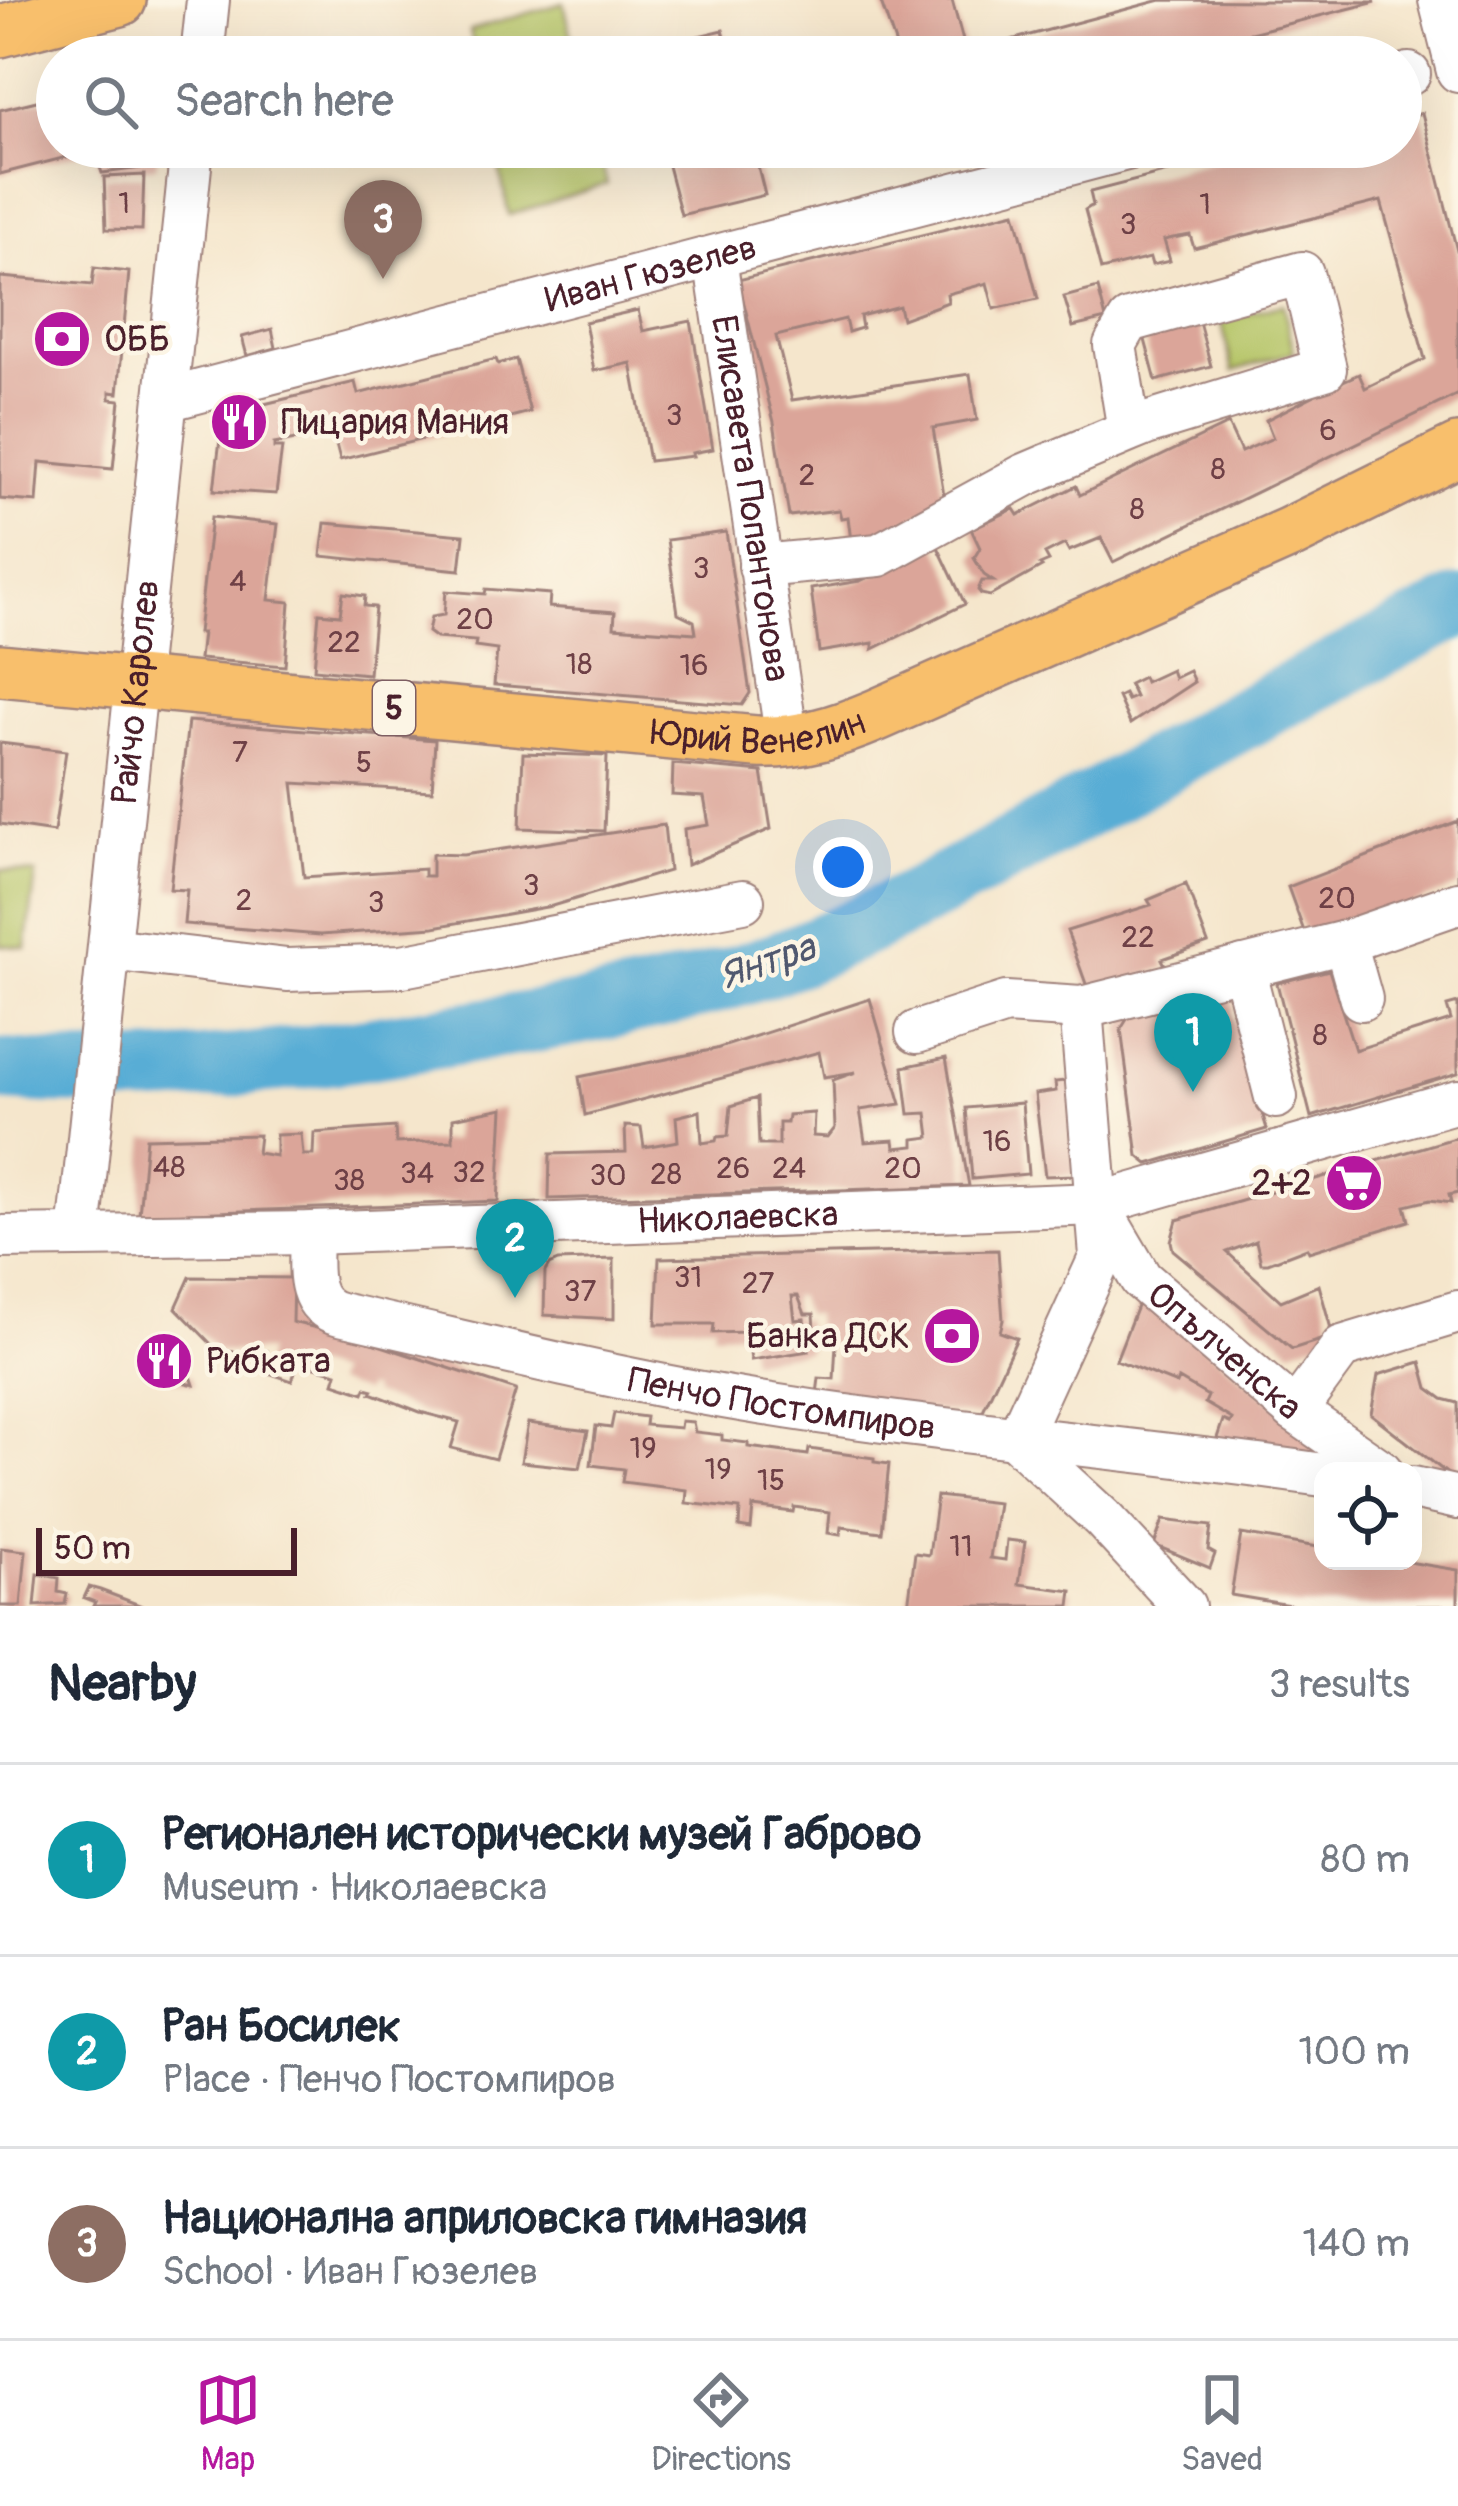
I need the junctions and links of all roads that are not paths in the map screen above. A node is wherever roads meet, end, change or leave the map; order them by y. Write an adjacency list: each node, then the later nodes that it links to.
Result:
1 (120, 0): 4 (main road)
2 (208, 0): 5 (street)
3 (1440, 0): 6 (street)
4 (0, 31)
5 (204, 36)
6 (1458, 70)
7 (190, 168): 10 (street, Райчо Каролев)
8 (1056, 168): 9 (street, Иван Гюзелев)
9 (715, 258): 10 (street, Иван Гюзелев); 13 (street, Елисавета Попантонова)
10 (166, 400): 15 (street, Райчо Каролев)
11 (1129, 431): 11 (street); 13 (street)
12 (1458, 450): 16 (main road, Юрий Венелин / 5)
13 (760, 566): 16 (street, Елисавета Попантонова)
14 (0, 670): 15 (main road, Юрий Венелин / 5)
15 (137, 683): 16 (main road, Юрий Венелин / 5); 20 (street, Райчо Каролев)
16 (788, 741)
17 (743, 902): 20 (street)
18 (1458, 903): 19 (street)
19 (1345, 942): 21 (street); 22 (street)
20 (108, 960): 29 (street, Райчо Каролев)
21 (1243, 967): 23 (street); 25 (street)
22 (1361, 999)
23 (1081, 1008): 24 (street); 27 (street)
24 (917, 1032)
25 (1276, 1097)
26 (1458, 1101): 27 (street, Николаевска)
27 (1098, 1204): 28 (street, Николаевска); 32 (street, Опълченска); 33 (street)
28 (311, 1233): 29 (street, Николаевска); 33 (street, Пенчо Постомпиров)
29 (79, 1235): 30 (street, Николаевска)
30 (0, 1237)
31 (1458, 1312): 32 (street)
32 (1295, 1411): 34 (street, Опълченска)
33 (1017, 1440): 35 (street, Пенчо Постомпиров); 38 (street)
34 (1368, 1462)
35 (1314, 1474)
36 (1422, 1490): 37 (street)
37 (1458, 1498)
38 (1176, 1602)

